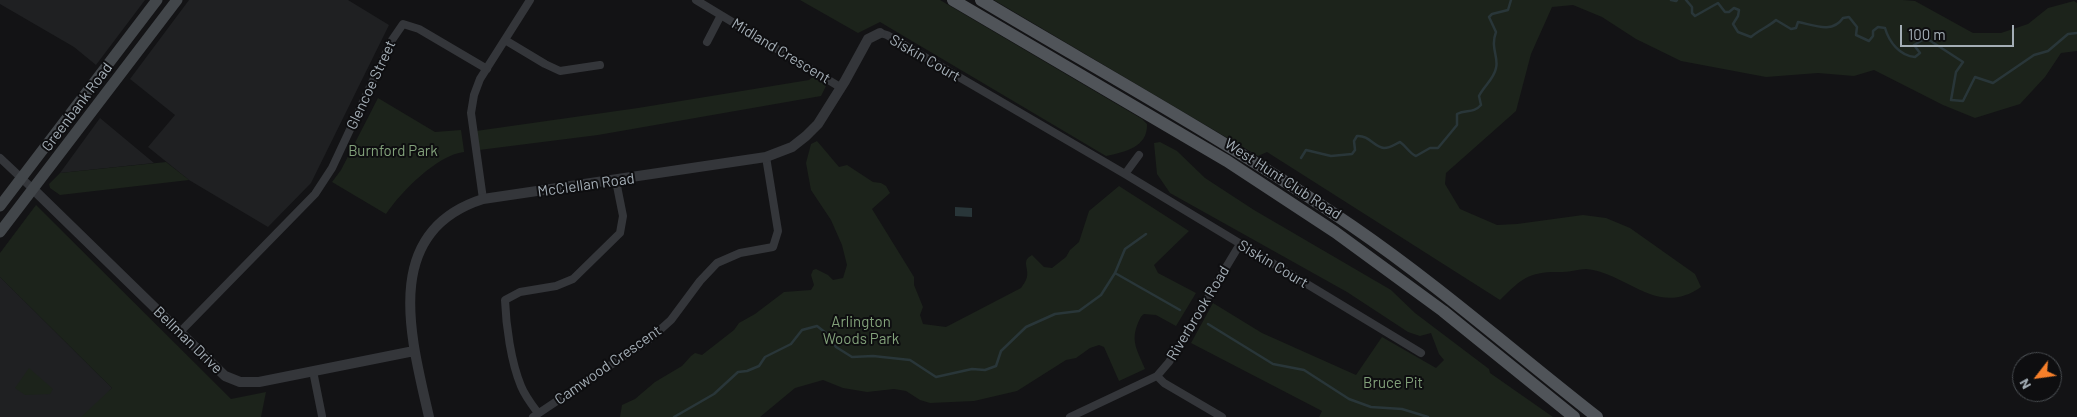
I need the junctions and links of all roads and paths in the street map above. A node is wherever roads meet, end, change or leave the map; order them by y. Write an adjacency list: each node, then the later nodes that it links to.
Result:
1 (157, 0): 18 (main road, Greenbank Road)
2 (177, 0): 20 (main road, Greenbank Road)
3 (530, 0): 9 (street)
4 (696, 0): 7 (street, Midland Crescent)
5 (953, 0): 35 (main road, West Hunt Club Road)
6 (981, 0): 36 (main road, West Hunt Club Road)
7 (722, 15): 10 (street); 13 (street, Midland Crescent)
8 (880, 33): 13 (street, McClellan Road); 17 (street, Siskin Court)
9 (505, 40): 11 (street); 12 (street)
10 (707, 42)
11 (600, 65)
12 (487, 69): 21 (street); 25 (street, Glencoe Street)
13 (840, 87): 15 (street, McClellan Road)
14 (1139, 155): 17 (street)
15 (766, 157): 19 (street, McClellan Road); 30 (street, Camwood Crescent)
16 (0, 158): 18 (street)
17 (1125, 174): 24 (street, Siskin Court)
18 (21, 178): 20 (street); 22 (main road, Greenbank Road)
19 (616, 180): 21 (street, McClellan Road); 30 (street)
20 (33, 189): 23 (main road, Greenbank Road); 25 (street, Bellman Drive)
21 (483, 200): 26 (street, McClellan Road)
22 (0, 206)
23 (0, 232)
24 (1240, 244): 27 (street, Siskin Court); 29 (street, Riverbrook Road)
25 (180, 332): 28 (street, Bellman Drive)
26 (414, 351): 28 (street, Bellman Drive); 32 (street, McClellan Road)
27 (1421, 353)
28 (313, 371): 31 (street)
29 (1157, 376): 33 (street, Riverbrook Road); 34 (street)
30 (535, 415)
31 (322, 416)
32 (429, 417)
33 (1070, 417)
34 (1222, 417)
35 (1574, 417)
36 (1597, 417)

